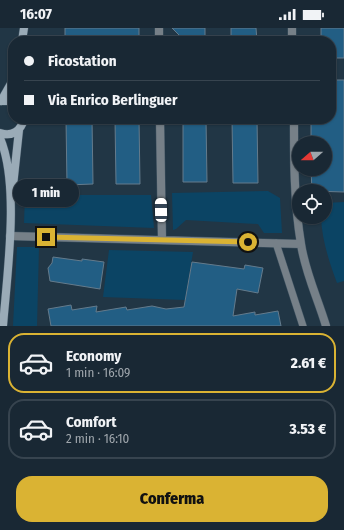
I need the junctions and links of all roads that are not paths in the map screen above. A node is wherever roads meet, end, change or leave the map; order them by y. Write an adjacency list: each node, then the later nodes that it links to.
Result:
1 (8, 88): 2 (main road)
2 (0, 101)
3 (22, 124): 6 (main road)
4 (160, 124): 11 (street)
5 (294, 124): 13 (street)
6 (19, 130): 7 (main road); 9 (main road)
7 (0, 133)
8 (0, 138): 9 (main road)
9 (11, 207): 10 (main road)
10 (10, 236): 11 (street); 14 (main road)
11 (162, 240): 12 (street)
12 (276, 243): 13 (street); 15 (lane)
13 (301, 244): 16 (street)
14 (3, 326)
15 (303, 326)
16 (326, 326)

